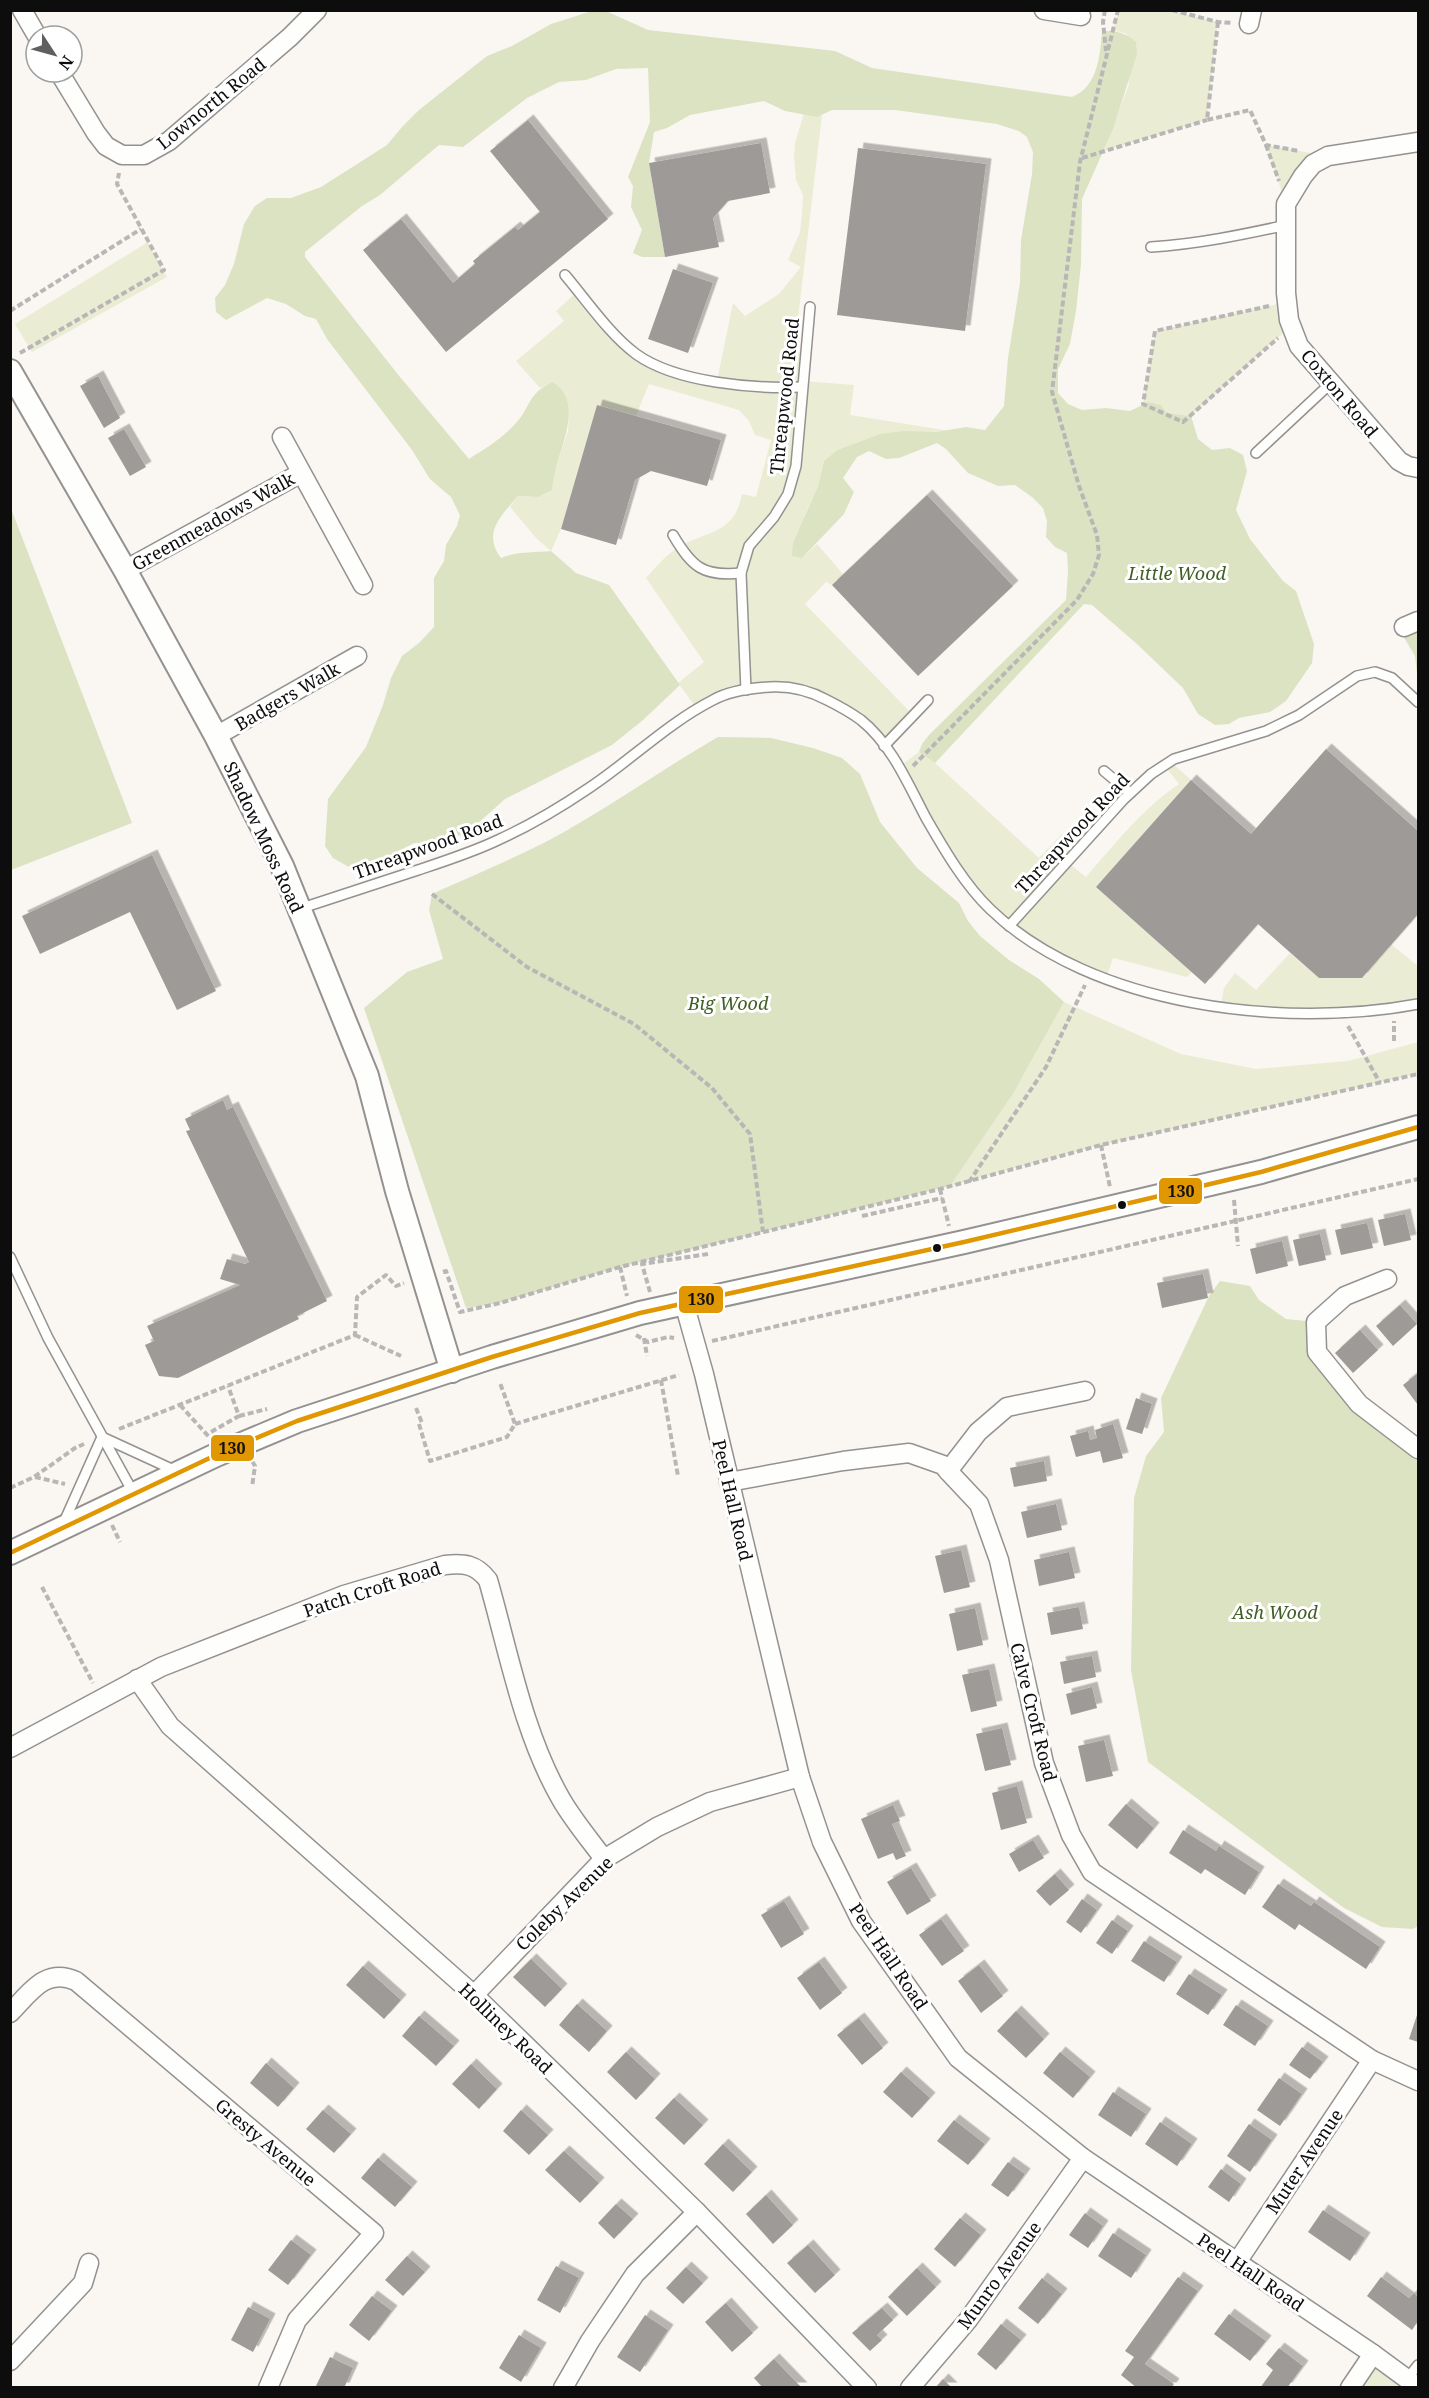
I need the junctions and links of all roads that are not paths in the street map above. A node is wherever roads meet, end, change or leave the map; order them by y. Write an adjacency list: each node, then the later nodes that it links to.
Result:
1 (22, 10): 5 (street)
2 (317, 10): 6 (street, Lownorth Road)
3 (1044, 10): 4 (street)
4 (1081, 16)
5 (30, 24)
6 (66, 84)
7 (1419, 142): 8 (street, Coxton Road)
8 (1287, 225): 9 (lane); 13 (street, Coxton Road)
9 (1151, 247)
10 (565, 276): 14 (lane)
11 (810, 307): 14 (lane, Threapwood Road)
12 (14, 362): 20 (street, Shadow Moss Road)
13 (1331, 383): 16 (lane); 17 (street, Coxton Road)
14 (802, 387): 21 (lane, Threapwood Road)
15 (282, 437): 18 (street, Greenmeadows Walk)
16 (1256, 453)
17 (1419, 468)
18 (301, 472): 20 (street, Greenmeadows Walk); 22 (street, Greenmeadows Walk)
19 (673, 535): 21 (lane)
20 (125, 570): 27 (street, Shadow Moss Road)
21 (741, 573): 24 (lane, Threapwood Road)
22 (363, 585)
23 (357, 656): 27 (street, Badgers Walk)
24 (746, 690): 28 (lane, Threapwood Road); 31 (lane, Threapwood Road)
25 (928, 700): 28 (lane)
26 (1419, 702): 30 (lane, Threapwood Road)
27 (216, 736): 31 (street, Shadow Moss Road)
28 (884, 746): 32 (lane, Threapwood Road)
29 (1104, 771): 30 (lane)
30 (1130, 793): 32 (lane, Threapwood Road)
31 (298, 909): 38 (street, Shadow Moss Road)
32 (1009, 926): 33 (lane, Threapwood Road)
33 (1419, 1004)
34 (1419, 1127): 37 (street)
35 (10, 1257): 40 (lane)
36 (1387, 1279): 41 (street)
37 (684, 1303): 38 (street); 44 (street, Peel Hall Road)
38 (452, 1371): 43 (street)
39 (1085, 1391): 42 (street)
40 (102, 1437): 43 (lane); 45 (lane); 46 (lane)
41 (1419, 1449)
42 (948, 1471): 44 (street, Calve Croft Road); 54 (street, Calve Croft Road)
43 (179, 1473): 45 (street)
44 (729, 1482): 50 (street, Peel Hall Road)
45 (134, 1494): 46 (street)
46 (60, 1529): 47 (street)
47 (10, 1553)
48 (137, 1679): 49 (street, Patch Croft Road); 51 (street, Patch Croft Road); 52 (street, Holliney Road)
49 (10, 1748)
50 (800, 1777): 51 (street, Coleby Avenue); 56 (street, Peel Hall Road)
51 (604, 1859): 52 (street, Coleby Avenue)
52 (474, 1995): 57 (street, Holliney Road)
53 (10, 2013): 63 (street, Gresty Avenue)
54 (1372, 2060): 55 (street, Calve Croft Road); 58 (street, Muter Avenue)
55 (1419, 2081)
56 (1083, 2158): 58 (street, Peel Hall Road); 66 (street, Munro Avenue)
57 (697, 2212): 64 (street); 65 (street, Holliney Road)
58 (1237, 2262): 60 (street, Peel Hall Road)
59 (89, 2263): 61 (street)
60 (1373, 2354): 62 (street, Peel Hall Road); 67 (street)
61 (10, 2361)
62 (1415, 2377)
63 (268, 2388)
64 (563, 2388)
65 (867, 2388)
66 (910, 2388)
67 (1350, 2388)

